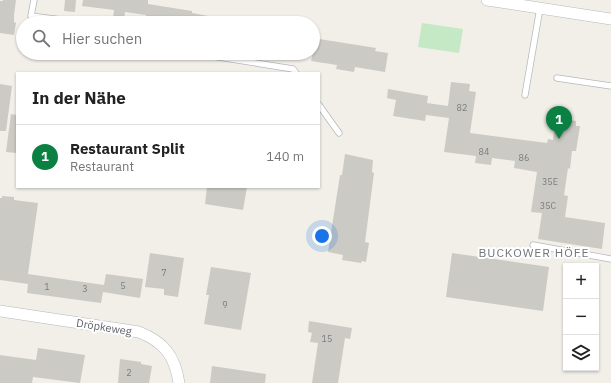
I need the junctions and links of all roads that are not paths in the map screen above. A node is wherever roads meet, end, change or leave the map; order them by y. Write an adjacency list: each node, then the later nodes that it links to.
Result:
1 (34, 0): 4 (lane)
2 (487, 0): 3 (street)
3 (540, 8): 5 (street); 10 (lane)
4 (31, 16)
5 (611, 18)
6 (240, 60): 7 (lane)
7 (295, 72)
8 (557, 78): 9 (lane)
9 (611, 86)
10 (525, 95)
11 (320, 106): 12 (lane)
12 (339, 133)
13 (533, 245): 14 (lane)
14 (611, 259)
15 (0, 311): 16 (street, Dröpkeweg)
16 (179, 383)

